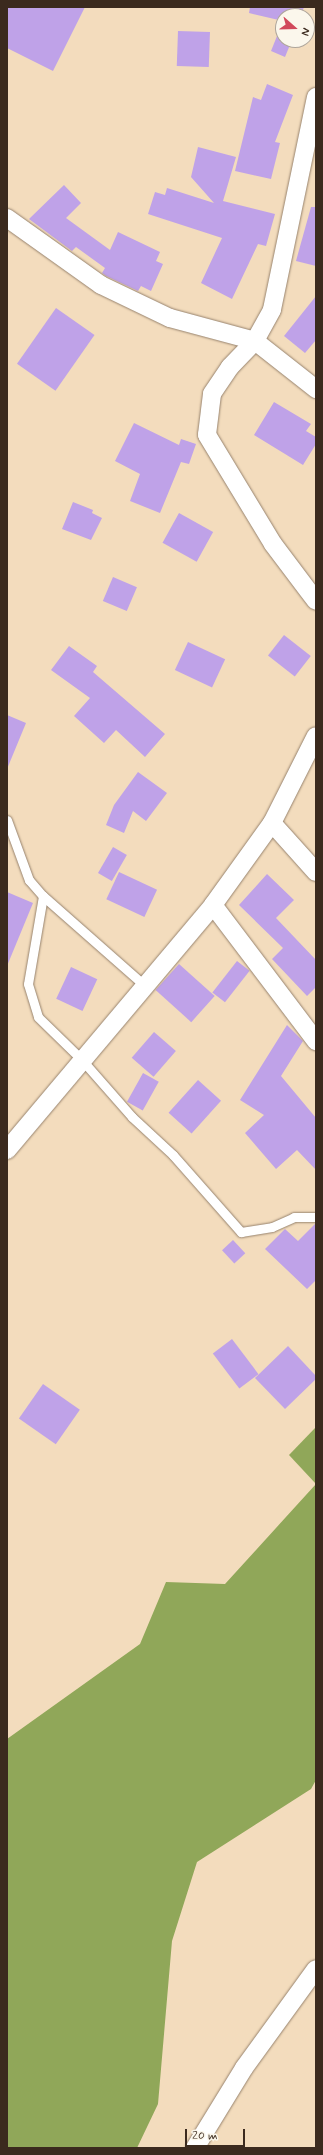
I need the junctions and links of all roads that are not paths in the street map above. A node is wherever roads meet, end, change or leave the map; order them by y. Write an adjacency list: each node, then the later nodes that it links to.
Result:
1 (316, 97): 3 (street)
2 (7, 218): 3 (street)
3 (255, 341): 4 (street); 5 (street)
4 (316, 389)
5 (316, 601)
6 (316, 736): 8 (street)
7 (7, 820): 10 (lane)
8 (272, 823): 9 (street); 11 (street)
9 (316, 872)
10 (43, 896): 12 (lane); 16 (lane)
11 (213, 905): 12 (street); 13 (street)
12 (145, 986): 16 (street)
13 (298, 1019): 14 (street); 15 (street)
14 (316, 1022)
15 (316, 1041)
16 (82, 1060): 17 (street); 18 (lane)
17 (7, 1150)
18 (316, 1217)
19 (316, 1969): 20 (street)
20 (195, 2148)

